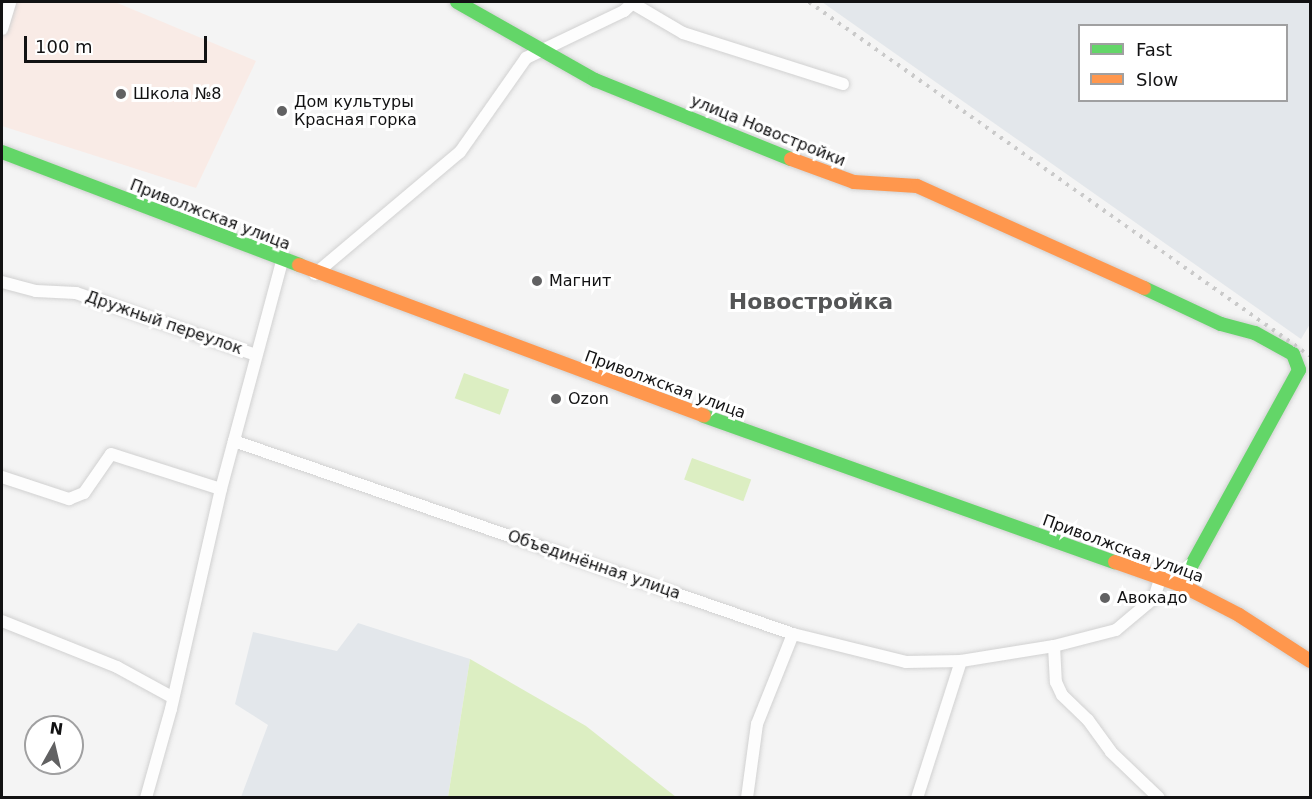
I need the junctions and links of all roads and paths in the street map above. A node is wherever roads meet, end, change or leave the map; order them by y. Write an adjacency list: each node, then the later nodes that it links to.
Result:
1 (10, 2): 4 (street)
2 (457, 2): 5 (main road, улица Новостройки)
3 (633, 2): 5 (street); 6 (street)
4 (2, 28)
5 (542, 51): 9 (street); 16 (main road, улица Новостройки)
6 (843, 84)
7 (2, 152): 8 (main road, Приволжская улица)
8 (282, 261): 9 (main road, Приволжская улица); 11 (street)
9 (315, 274): 15 (main road, Приволжская улица)
10 (2, 282): 11 (street, Дружный переулок)
11 (256, 355): 12 (street)
12 (234, 441): 14 (street); 18 (street, Объединённая улица)
13 (2, 477): 14 (street)
14 (221, 489): 22 (street)
15 (1161, 577): 16 (main road, Приволжская улица); 19 (street, Объединённая улица)
16 (1181, 585): 21 (main road, Приволжская улица)
17 (2, 621): 22 (street)
18 (793, 634): 20 (street, Объединённая улица); 24 (street)
19 (1054, 646): 20 (street, Объединённая улица); 26 (street)
20 (961, 661): 25 (street)
21 (1311, 661)
22 (172, 697): 23 (street)
23 (146, 798)
24 (747, 798)
25 (917, 798)
26 (1159, 798)

